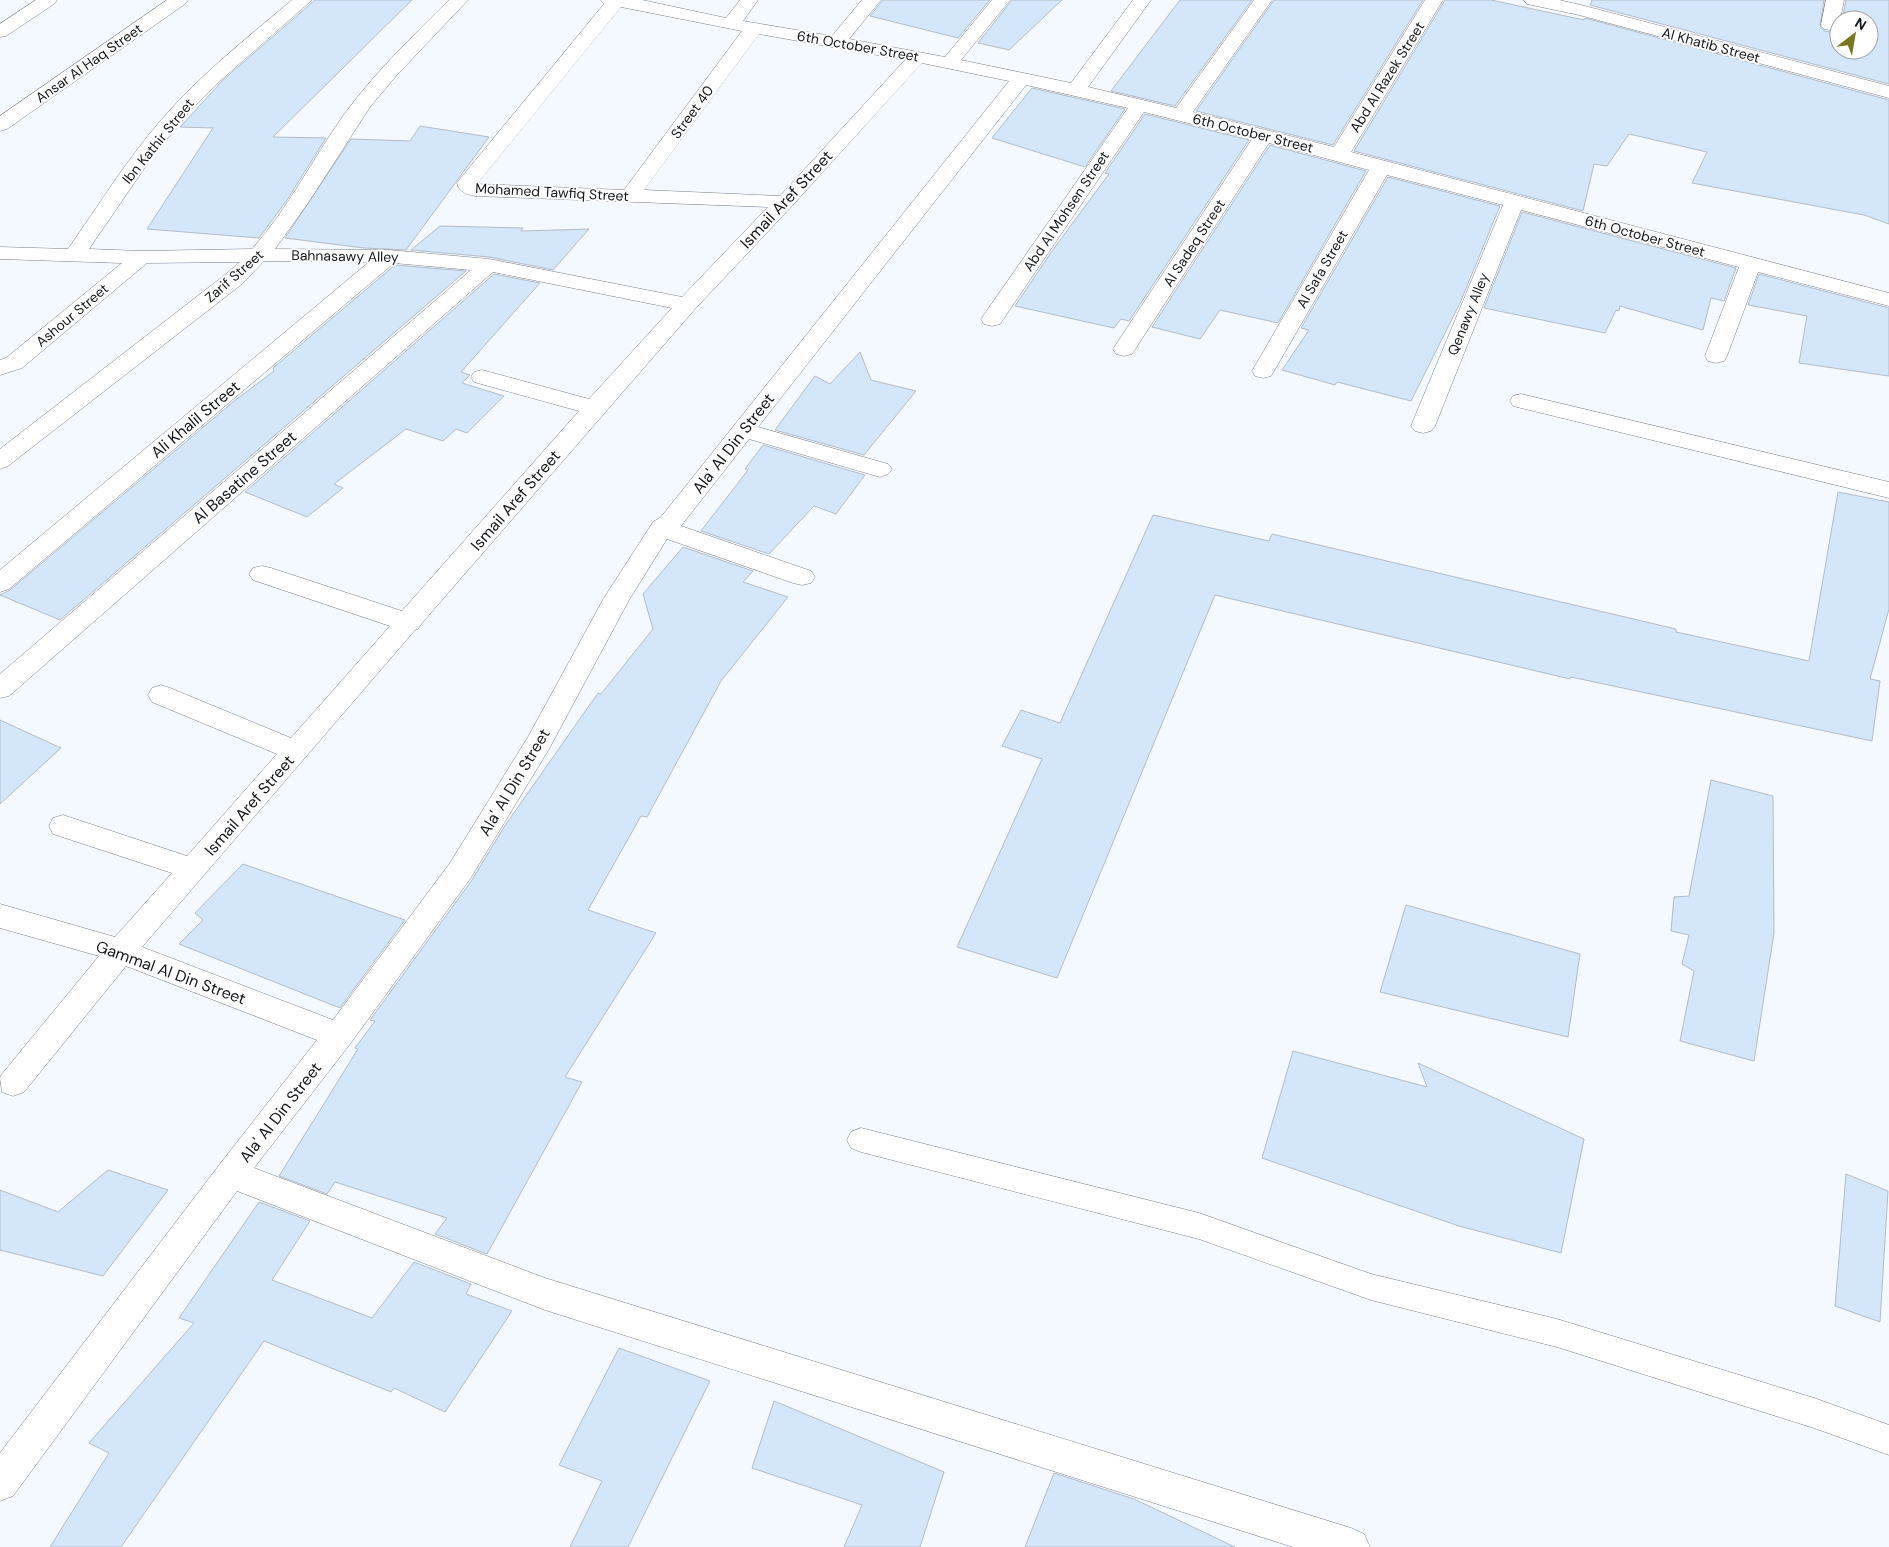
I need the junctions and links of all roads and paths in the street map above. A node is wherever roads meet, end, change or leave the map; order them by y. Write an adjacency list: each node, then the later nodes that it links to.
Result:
1 (48, 0): 16 (street)
2 (179, 0): 25 (street, Ansar Al Haq Street)
3 (303, 0): 34 (street, Ibn Kathir Street)
4 (458, 0): 33 (street, Zarif Street)
5 (614, 0): 14 (street, 6th October Street); 29 (street, Mohamed Tawfiq Street)
6 (749, 0): 14 (street)
7 (872, 0): 17 (street)
8 (1001, 0): 19 (street)
9 (1142, 0): 21 (street)
10 (1263, 0): 24 (street)
11 (1434, 0): 27 (street, Abd Al Razek Street)
12 (1533, 0): 13 (street, Al Khatib Street)
13 (1583, 5): 22 (street, Al Khatib Street)
14 (731, 24): 15 (street, 6th October Street)
15 (754, 28): 17 (street, 6th October Street); 29 (street, Street 40)
16 (0, 32)
17 (837, 42): 18 (street, 6th October Street)
18 (918, 57): 19 (street, 6th October Street); 30 (street, Ismail Aref Street)
19 (950, 62): 20 (street, 6th October Street)
20 (1021, 78): 21 (street, 6th October Street); 50 (street, Ala' Al Din Street)
21 (1077, 90): 23 (street, 6th October Street)
22 (1889, 92)
23 (1140, 104): 24 (street, 6th October Street); 41 (street, Abd Al Mohsen Street)
24 (1181, 115): 26 (street, 6th October Street)
25 (0, 125)
26 (1264, 136): 27 (street, 6th October Street); 42 (street, Al Sadeq Street)
27 (1340, 153): 28 (street, 6th October Street)
28 (1380, 167): 31 (street, 6th October Street); 45 (street, Al Safa Street)
29 (630, 196): 30 (street, Mohamed Tawfiq Street)
30 (785, 202): 40 (street, Ismail Aref Street)
31 (1514, 202): 37 (street, 6th October Street); 49 (street, Qenawy Alley)
32 (0, 253): 34 (street, Bahnasawy Alley)
33 (260, 254): 35 (street, Bahnasawy Alley); 36 (street, Bahnasawy Alley); 51 (street, Zarif Street)
34 (74, 255): 36 (street, Bahnasawy Alley)
35 (389, 256): 38 (street, Bahnasawy Alley); 57 (street, Ali Khalil Street)
36 (142, 257): 44 (street, Ashour Street)
37 (1751, 264): 39 (street, 6th October Street); 43 (street)
38 (489, 265): 40 (street, Bahnasawy Alley); 59 (street, Al Basatine Street)
39 (1889, 300)
40 (687, 304): 48 (street, Ismail Aref Street)
41 (992, 319)
42 (1124, 348)
43 (1716, 356)
44 (0, 368)
45 (1263, 371)
46 (482, 377): 48 (street)
47 (1520, 401): 53 (street)
48 (594, 408): 58 (street, Ismail Aref Street)
49 (1423, 426)
50 (743, 430): 52 (street); 54 (street, Ala' Al Din Street)
51 (0, 461)
52 (880, 469)
53 (1889, 490)
54 (662, 528): 56 (street); 66 (street, Ala' Al Din Street)
55 (262, 574): 58 (street)
56 (802, 577)
57 (0, 583)
58 (409, 623): 61 (street, Ismail Aref Street)
59 (0, 689)
60 (160, 695): 61 (street)
61 (296, 751): 63 (street, Ismail Aref Street)
62 (63, 826): 63 (street)
63 (194, 868): 65 (street, Ismail Aref Street)
64 (0, 916): 65 (street, Gammal Al Din Street)
65 (121, 951): 66 (street, Gammal Al Din Street); 67 (street, Ismail Aref Street)
66 (338, 1035): 69 (street, Ala' Al Din Street)
67 (12, 1083)
68 (861, 1140): 70 (lane)
69 (232, 1174): 71 (street, Ala' Al Din Street); 72 (street)
70 (1889, 1440)
71 (0, 1483)
72 (1351, 1547)

